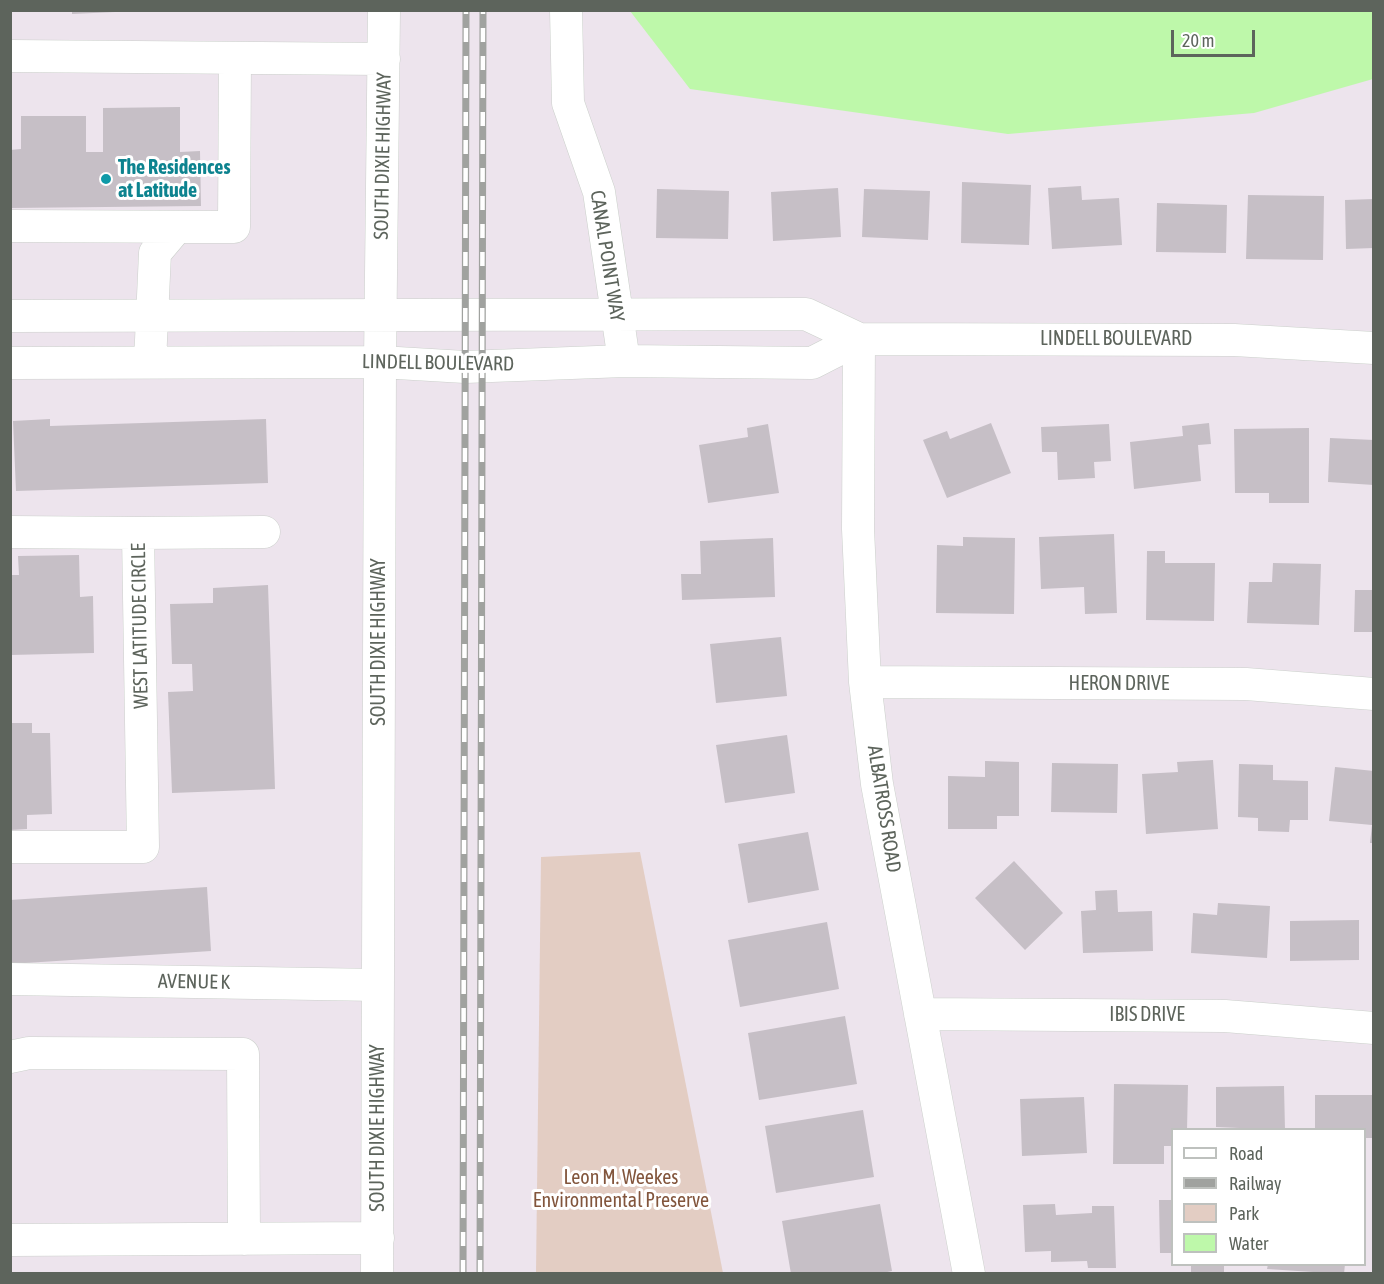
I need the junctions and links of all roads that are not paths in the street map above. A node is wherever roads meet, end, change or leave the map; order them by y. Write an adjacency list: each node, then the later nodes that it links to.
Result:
1 (384, 10): 5 (street, SOUTH DIXIE HIGHWAY)
2 (566, 10): 8 (street, CANAL POINT WAY)
3 (10, 56): 4 (street)
4 (235, 58): 5 (street); 7 (street)
5 (384, 59): 11 (street, SOUTH DIXIE HIGHWAY)
6 (10, 226): 7 (street)
7 (177, 227): 10 (street)
8 (615, 314): 11 (street, LINDELL BOULEVARD); 12 (street, LINDELL BOULEVARD); 14 (street, CANAL POINT WAY)
9 (10, 316): 10 (street, LINDELL BOULEVARD)
10 (151, 316): 11 (street, LINDELL BOULEVARD); 15 (street)
11 (381, 316): 16 (street, SOUTH DIXIE HIGHWAY)
12 (859, 339): 13 (street, LINDELL BOULEVARD); 14 (street, LINDELL BOULEVARD); 21 (street, ALBATROSS ROAD)
13 (1374, 348)
14 (624, 361): 16 (street, LINDELL BOULEVARD)
15 (150, 362): 16 (street, LINDELL BOULEVARD); 17 (street, LINDELL BOULEVARD)
16 (380, 362): 25 (street, SOUTH DIXIE HIGHWAY)
17 (10, 363)
18 (10, 532): 20 (street, WEST LATITUDE CIRCLE)
19 (264, 532): 20 (street)
20 (138, 533): 23 (street, WEST LATITUDE CIRCLE)
21 (865, 682): 22 (street, HERON DRIVE); 26 (street, ALBATROSS ROAD)
22 (1374, 694)
23 (10, 847)
24 (10, 979): 25 (street, AVENUE K)
25 (378, 985): 29 (street, SOUTH DIXIE HIGHWAY)
26 (920, 1014): 27 (street, IBIS DRIVE); 33 (street, ALBATROSS ROAD)
27 (1374, 1029)
28 (10, 1057): 30 (street)
29 (378, 1238): 30 (street); 32 (street, SOUTH DIXIE HIGHWAY)
30 (244, 1239): 31 (street)
31 (10, 1240)
32 (377, 1274)
33 (969, 1274)

